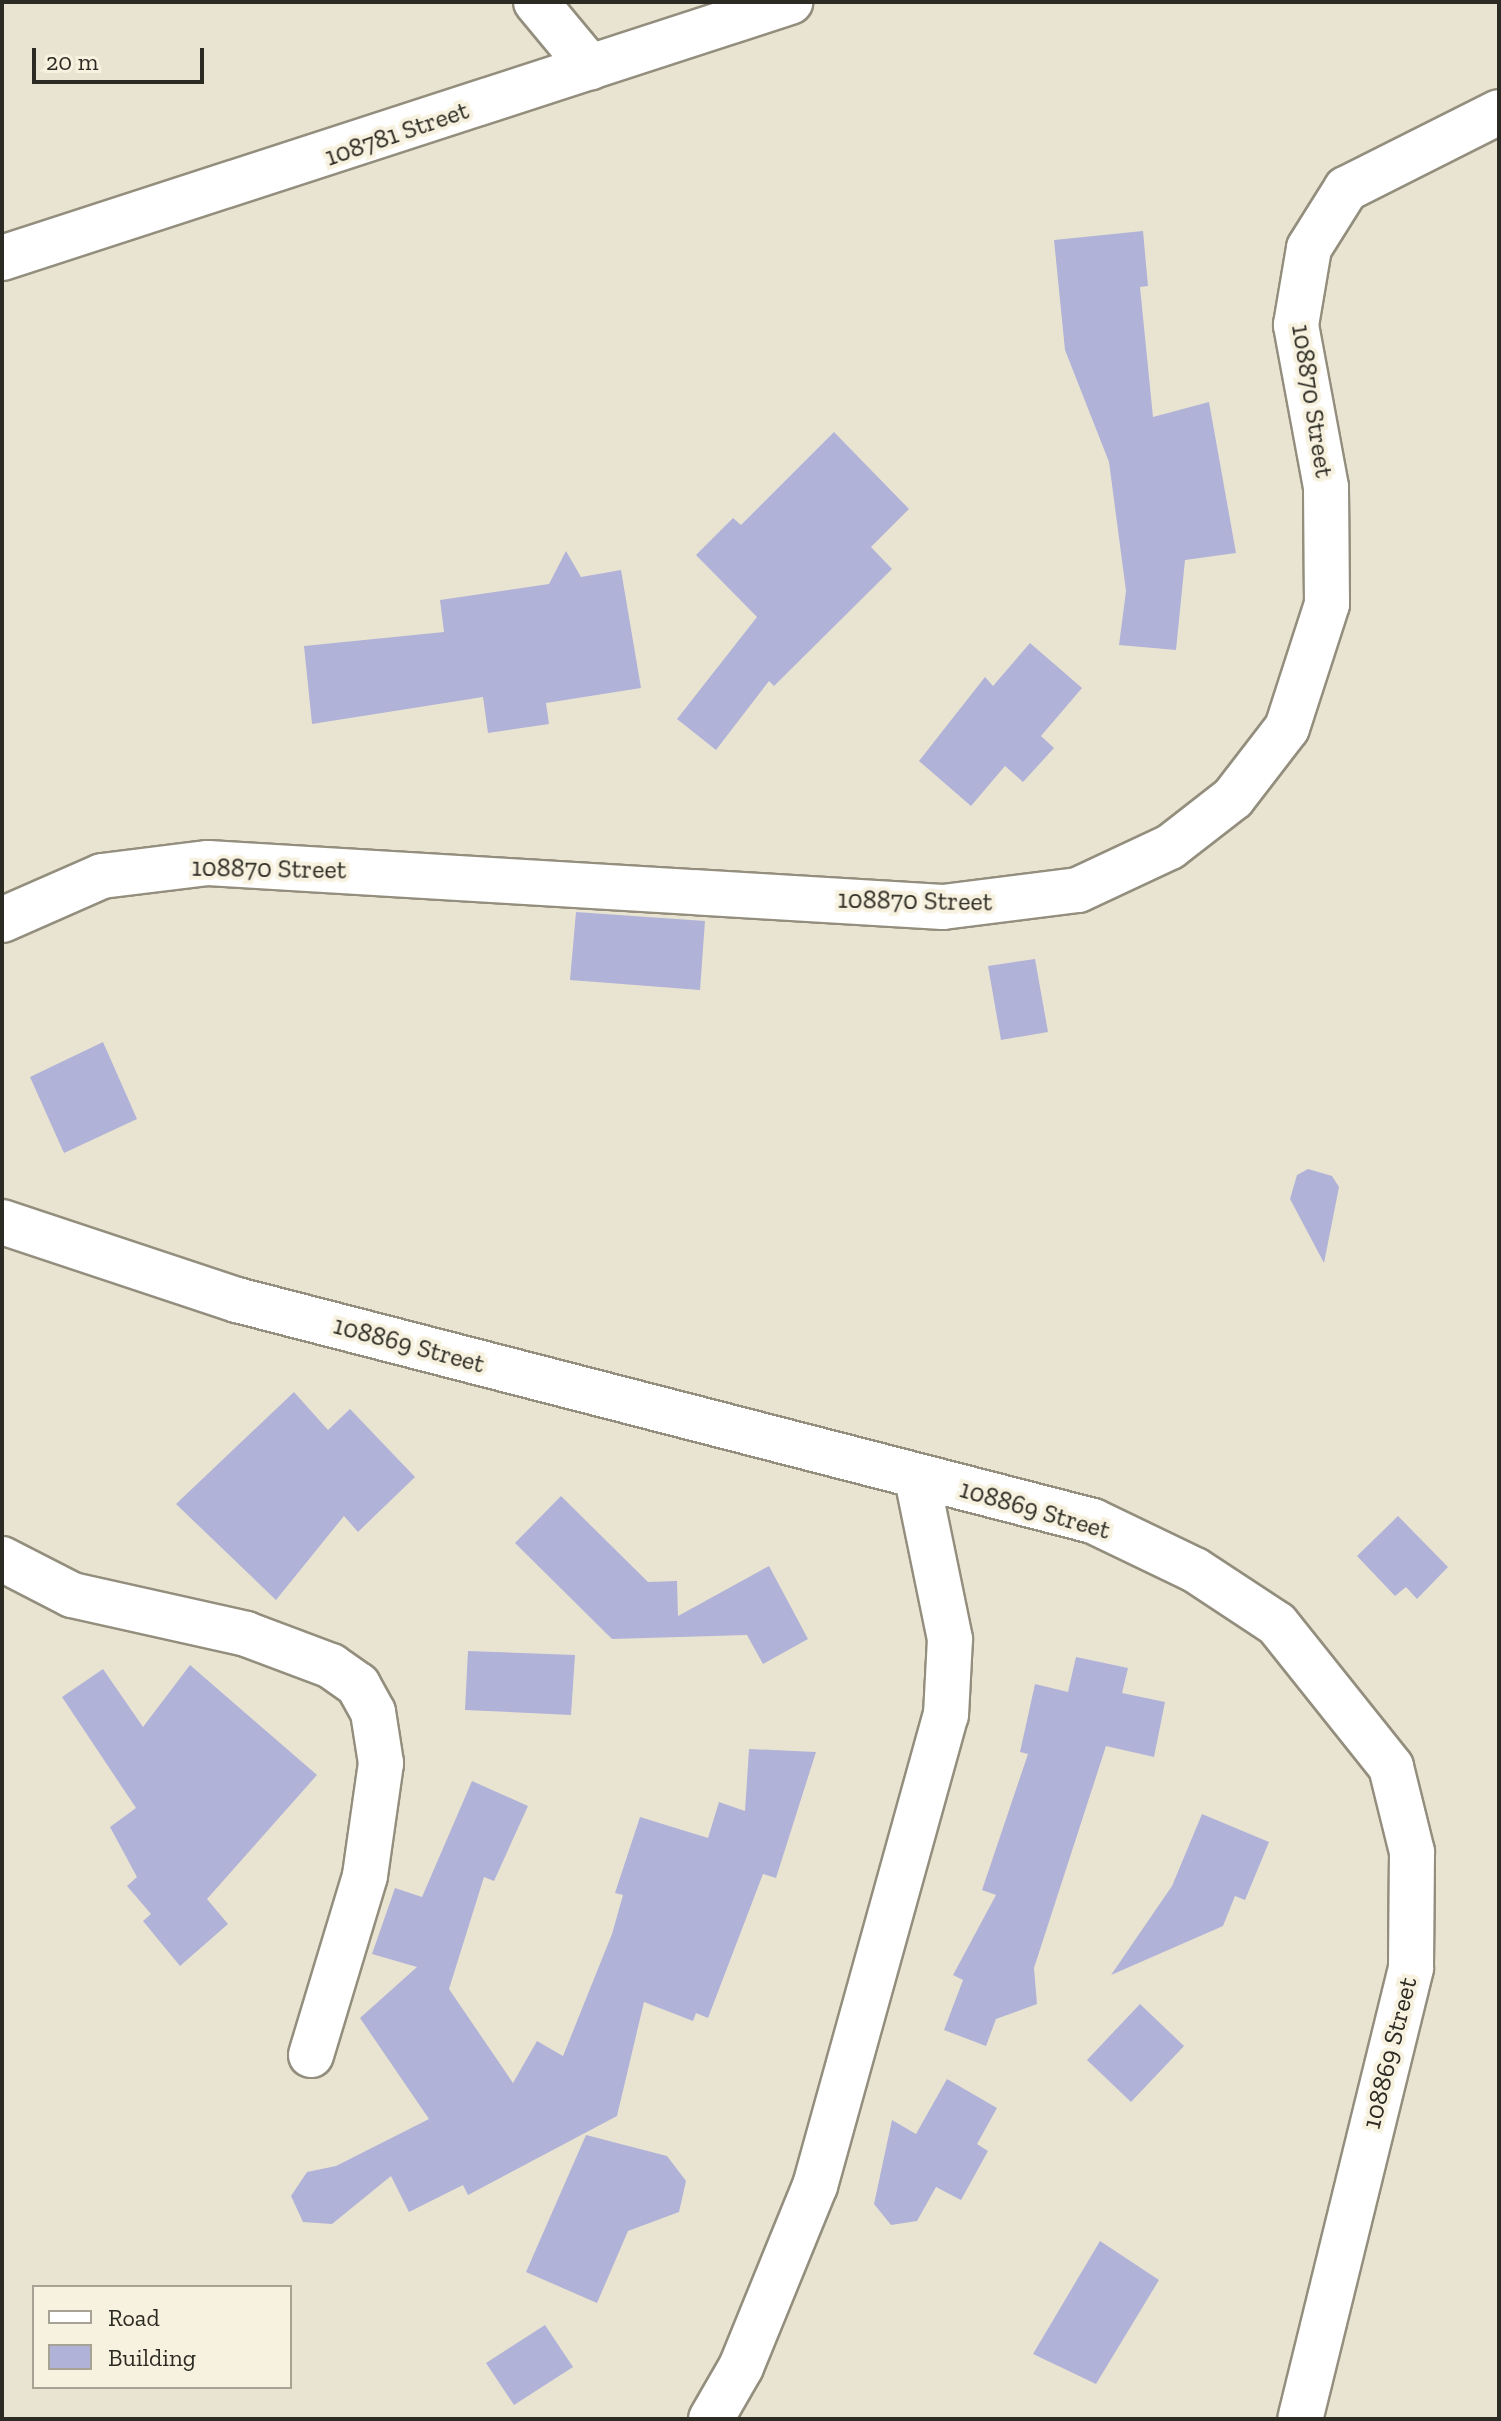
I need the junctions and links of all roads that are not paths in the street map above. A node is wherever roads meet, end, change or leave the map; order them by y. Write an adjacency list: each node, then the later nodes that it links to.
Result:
1 (536, 2): 3 (street)
2 (790, 2): 3 (street, 108781 Street)
3 (590, 67): 5 (street, 108781 Street)
4 (1499, 112): 6 (street, 108870 Street)
5 (2, 258)
6 (2, 920)
7 (2, 1222): 8 (street, 108869 Street)
8 (917, 1478): 11 (street); 12 (street, 108869 Street)
9 (2, 1559): 10 (street)
10 (311, 2055)
11 (711, 2419)
12 (1300, 2419)

